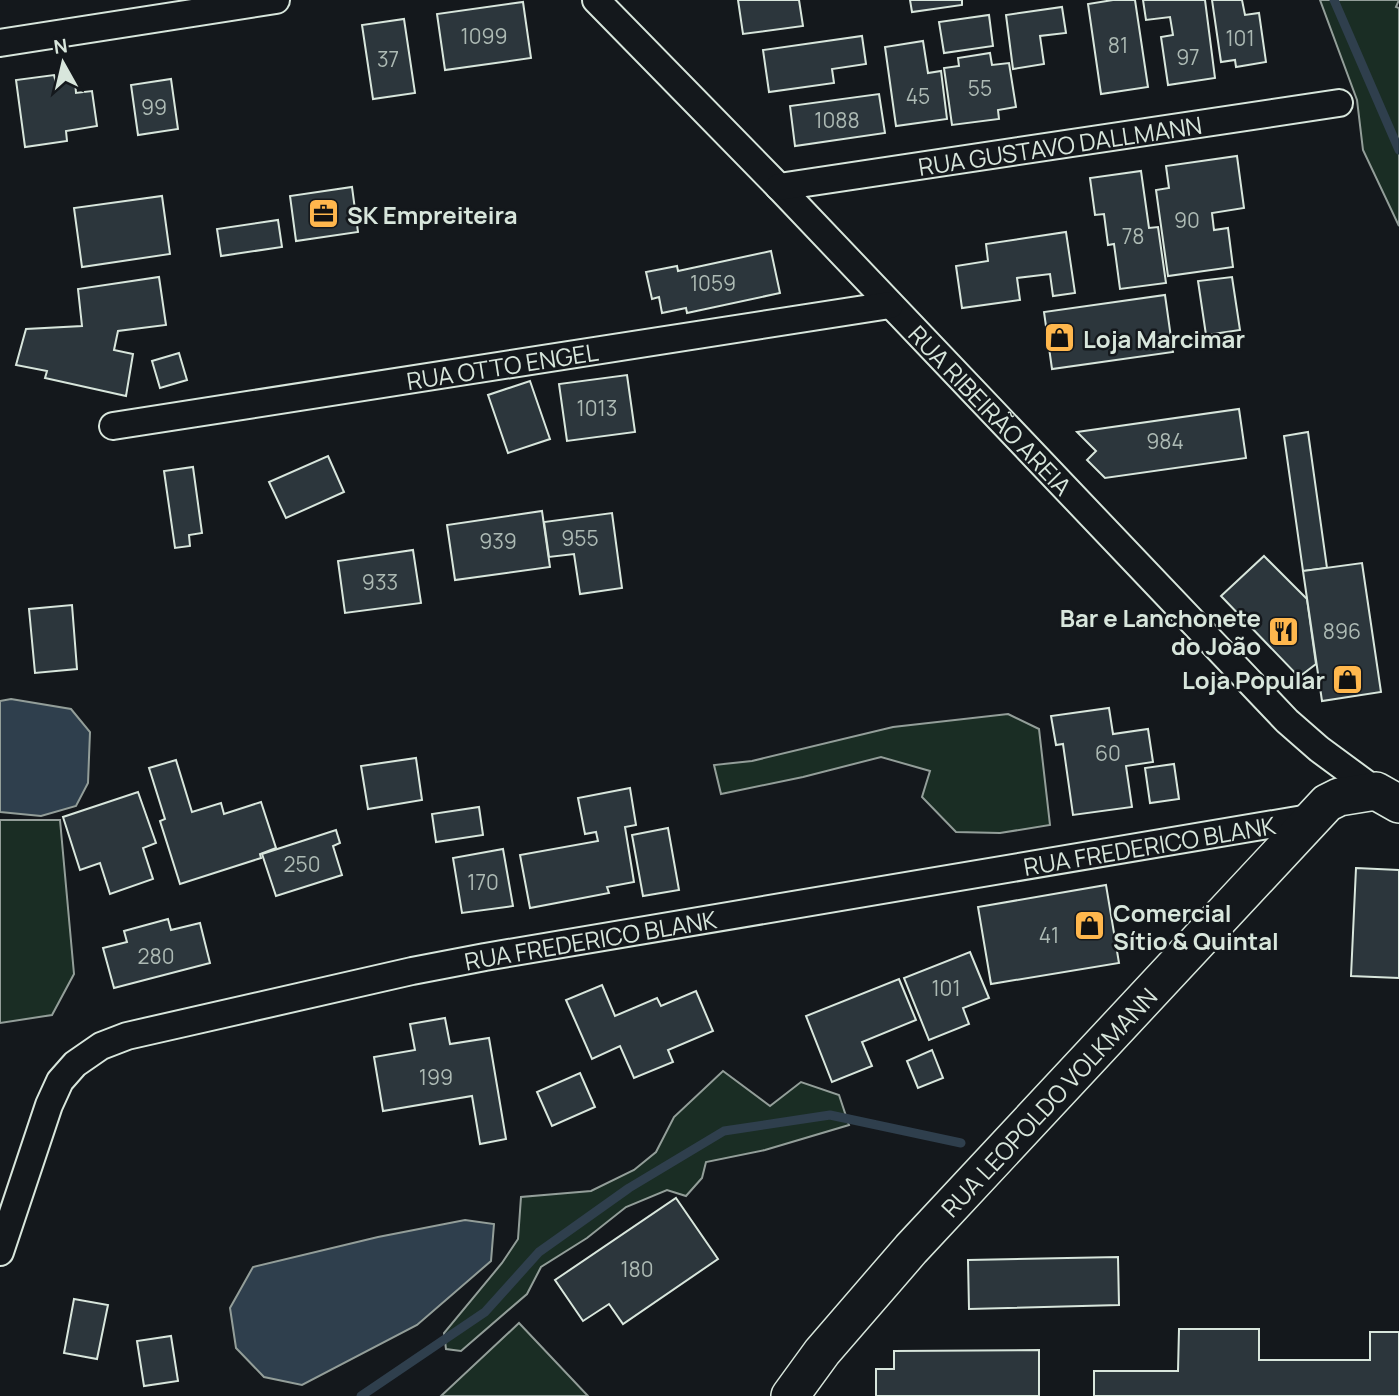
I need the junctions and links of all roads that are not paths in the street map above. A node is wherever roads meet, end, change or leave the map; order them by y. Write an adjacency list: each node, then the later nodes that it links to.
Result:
1 (276, 0): 3 (street)
2 (596, 0): 5 (street, RUA RIBEIRÃO AREIA)
3 (0, 43)
4 (1339, 103): 5 (street, RUA GUSTAVO DALLMANN)
5 (779, 187): 6 (street, RUA RIBEIRÃO AREIA)
6 (890, 305): 7 (street, RUA OTTO ENGEL); 8 (street, RUA RIBEIRÃO AREIA)
7 (113, 426)
8 (1391, 800): 9 (street)
9 (1315, 817): 10 (street, RUA FREDERICO BLANK); 11 (street, RUA LEOPOLDO VOLKMANN)
10 (0, 1252)
11 (790, 1396)

